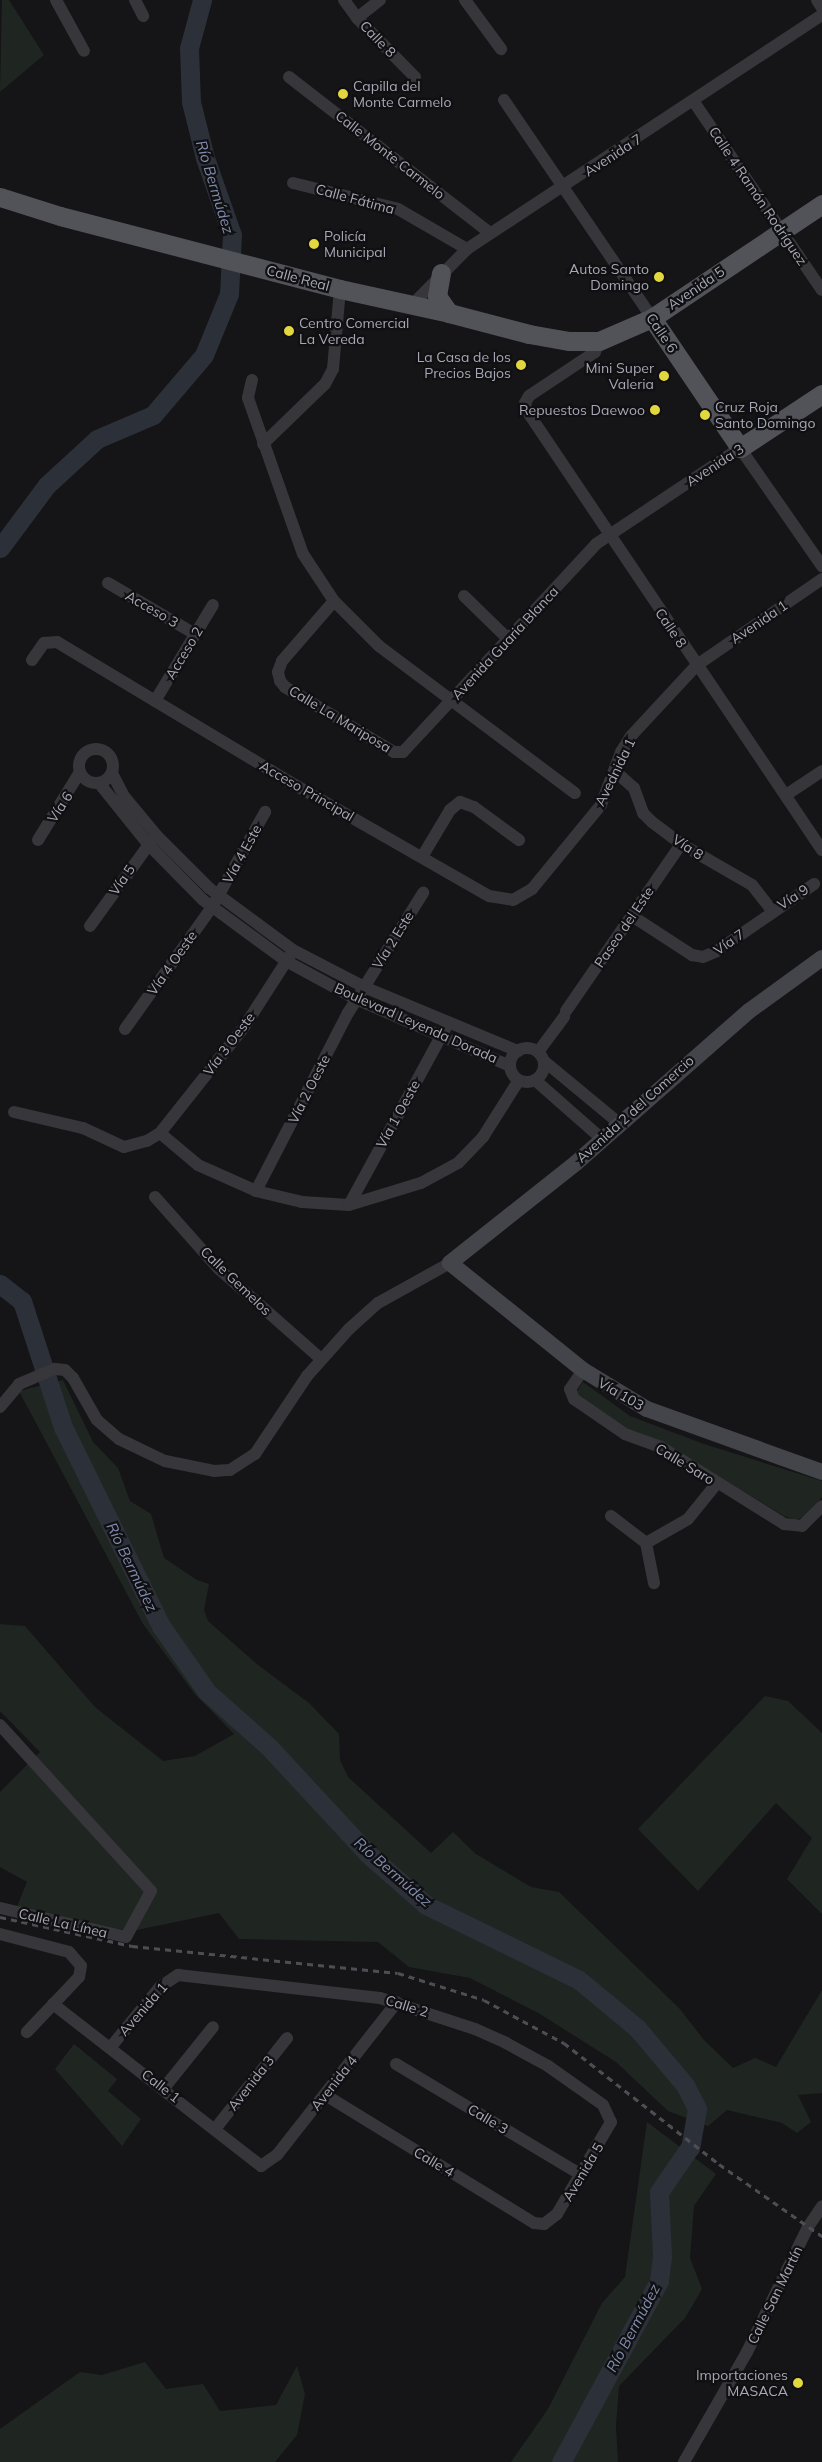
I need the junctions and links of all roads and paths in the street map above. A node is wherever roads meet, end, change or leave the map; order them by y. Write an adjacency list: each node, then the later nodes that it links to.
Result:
1 (56, 0): 12 (street)
2 (135, 0): 9 (street)
3 (344, 0): 10 (street, Calle 8)
4 (380, 0): 10 (street)
5 (465, 0): 11 (street)
6 (817, 0): 7 (street)
7 (822, 8)
8 (822, 15): 16 (street, Avenida 7)
9 (143, 16)
10 (357, 18): 14 (street, Calle 8)
11 (501, 49)
12 (84, 51)
13 (289, 77): 22 (street, Calle Monte Carmelo)
14 (415, 77)
15 (504, 100): 18 (street, Calle 6)
16 (694, 102): 18 (street, Avenida 7); 21 (street, Calle 4 Ramón Rodríguez)
17 (293, 183): 23 (street, Calle Fátima)
18 (564, 187): 22 (street, Avenida 7); 29 (street, Calle 6)
19 (0, 197): 25 (main road, Calle Real)
20 (822, 204): 21 (main road, Avenida 5)
21 (782, 231): 26 (street, Calle 4 Ramón Rodríguez); 29 (main road, Avenida 5)
22 (490, 233): 23 (street, Avenida 7)
23 (467, 249): 24 (street, Avenida 7)
24 (441, 273): 27 (street, Avenida 7); 28 (main road)
25 (340, 289): 27 (main road, Calle Real); 34 (street)
26 (822, 290)
27 (413, 304): 28 (main road, Calle Real)
28 (449, 313): 30 (main road, Calle Real)
29 (652, 318): 30 (main road, Avenida 5); 35 (main road, Calle 6)
30 (598, 341): 33 (street, Avenida 5)
31 (252, 380): 34 (street)
32 (822, 394): 35 (main road, Avenida 3)
33 (525, 403): 36 (street, Calle 8)
34 (263, 444): 41 (street)
35 (740, 448): 36 (street, Avenida 3); 37 (street, Calle 6)
36 (608, 536): 44 (street, Avenida Guaria Blanca); 46 (street, Calle 8)
37 (822, 566)
38 (822, 579): 46 (street, Avenida 1)
39 (108, 583): 43 (street, Acceso 3)
40 (464, 596): 44 (street)
41 (334, 601): 48 (street); 49 (street, Calle La Mariposa)
42 (213, 606): 43 (street, Acceso 2)
43 (195, 634): 47 (street, Acceso 2)
44 (508, 639): 48 (street, Avenida Guaria Blanca)
45 (32, 660): 47 (street, Acceso Principal)
46 (697, 666): 52 (street, Avednida 1); 56 (street, Calle 8)
47 (156, 701): 64 (street, Acceso Principal)
48 (451, 702): 49 (street, Avenida Guaria Blanca); 55 (street)
49 (403, 752)
50 (822, 771): 56 (street)
51 (80, 772): 53 (street, Boulevard Leyenda Dorada); 54 (street, Boulevard Leyenda Dorada); 59 (street, Vía 6)
52 (616, 772): 58 (street, Avednida 1); 62 (street, Vía 8)
53 (112, 773): 54 (street); 60 (street, Boulevard Leyenda Dorada)
54 (99, 783): 60 (street, Boulevard Leyenda Dorada)
55 (575, 793)
56 (786, 795): 63 (street, Calle 8)
57 (266, 812): 67 (street, Vía 4 Este)
58 (575, 836): 64 (street, Acceso Principal)
59 (38, 840)
60 (152, 840): 67 (street, Boulevard Leyenda Dorada); 70 (street, Vía 5)
61 (520, 840): 64 (street)
62 (681, 844): 68 (street, Vía 8); 69 (street, Paseo del Este)
63 (822, 850)
64 (422, 857)
65 (814, 884): 68 (street, Vía 9)
66 (423, 893): 73 (street, Vía 2 Este)
67 (215, 902): 71 (street, Boulevard Leyenda Dorada); 76 (street, Vía 4 Oeste)
68 (772, 911): 69 (street, Vía 7)
69 (632, 916): 79 (street, Paseo del Este)
70 (90, 926)
71 (290, 956): 73 (street, Boulevard Leyenda Dorada); 74 (street, Boulevard Leyenda Dorada); 85 (street, Vía 3 Oeste)
72 (822, 958): 84 (main road, Avenida 2 del Comercio)
73 (364, 987): 74 (street, Vía 2 Oeste); 75 (street, Boulevard Leyenda Dorada)
74 (356, 999): 77 (street, Boulevard Leyenda Dorada); 87 (street, Vía 2 Oeste)
75 (449, 1023): 77 (street, Vía 1 Oeste); 78 (street, Boulevard Leyenda Dorada)
76 (125, 1029)
77 (442, 1035): 80 (street, Boulevard Leyenda Dorada); 89 (street, Vía 1 Oeste)
78 (518, 1051): 79 (street); 80 (street)
79 (541, 1057): 82 (street); 84 (street)
80 (510, 1066): 81 (street)
81 (519, 1080): 82 (street); 89 (street)
82 (535, 1080): 86 (street)
83 (14, 1112): 85 (street)
84 (619, 1123): 86 (main road, Avenida 2 del Comercio)
85 (160, 1133): 87 (street)
86 (602, 1139): 90 (main road, Avenida 2 del Comercio)
87 (256, 1191): 89 (street)
88 (155, 1197): 91 (street, Calle Gemelos)
89 (349, 1205)
90 (450, 1263): 91 (street); 92 (main road, Vía 103)
91 (321, 1359): 93 (street)
92 (583, 1370): 94 (main road, Vía 103); 95 (street, Calle Saro)
93 (0, 1407)
94 (822, 1472)
95 (717, 1483): 96 (street, Calle Saro); 98 (street)
96 (822, 1506)
97 (611, 1516): 98 (street)
98 (646, 1543): 99 (street)
99 (654, 1583)
100 (0, 1726): 101 (street, Calle La Línea)
101 (0, 1908)
102 (0, 1934): 105 (street)
103 (178, 1975): 104 (street, Calle 2); 109 (street, Avenida 1)
104 (397, 2002): 112 (street, Avenida 4); 113 (street, Calle 2)
105 (53, 2004): 107 (street); 109 (street, Calle 1)
106 (213, 2027): 111 (street)
107 (26, 2032)
108 (287, 2038): 114 (street, Avenida 3)
109 (110, 2048): 111 (street, Calle 1)
110 (396, 2064): 116 (street, Calle 3)
111 (164, 2088): 114 (street, Calle 1)
112 (325, 2095): 115 (street, Avenida 4); 118 (street, Calle 4)
113 (610, 2113): 116 (street, Avenida 5)
114 (215, 2129): 115 (street, Calle 1)
115 (269, 2163)
116 (580, 2174): 118 (street, Avenida 5)
117 (822, 2206): 119 (street, Calle San Martín)
118 (544, 2224)
119 (684, 2462)

